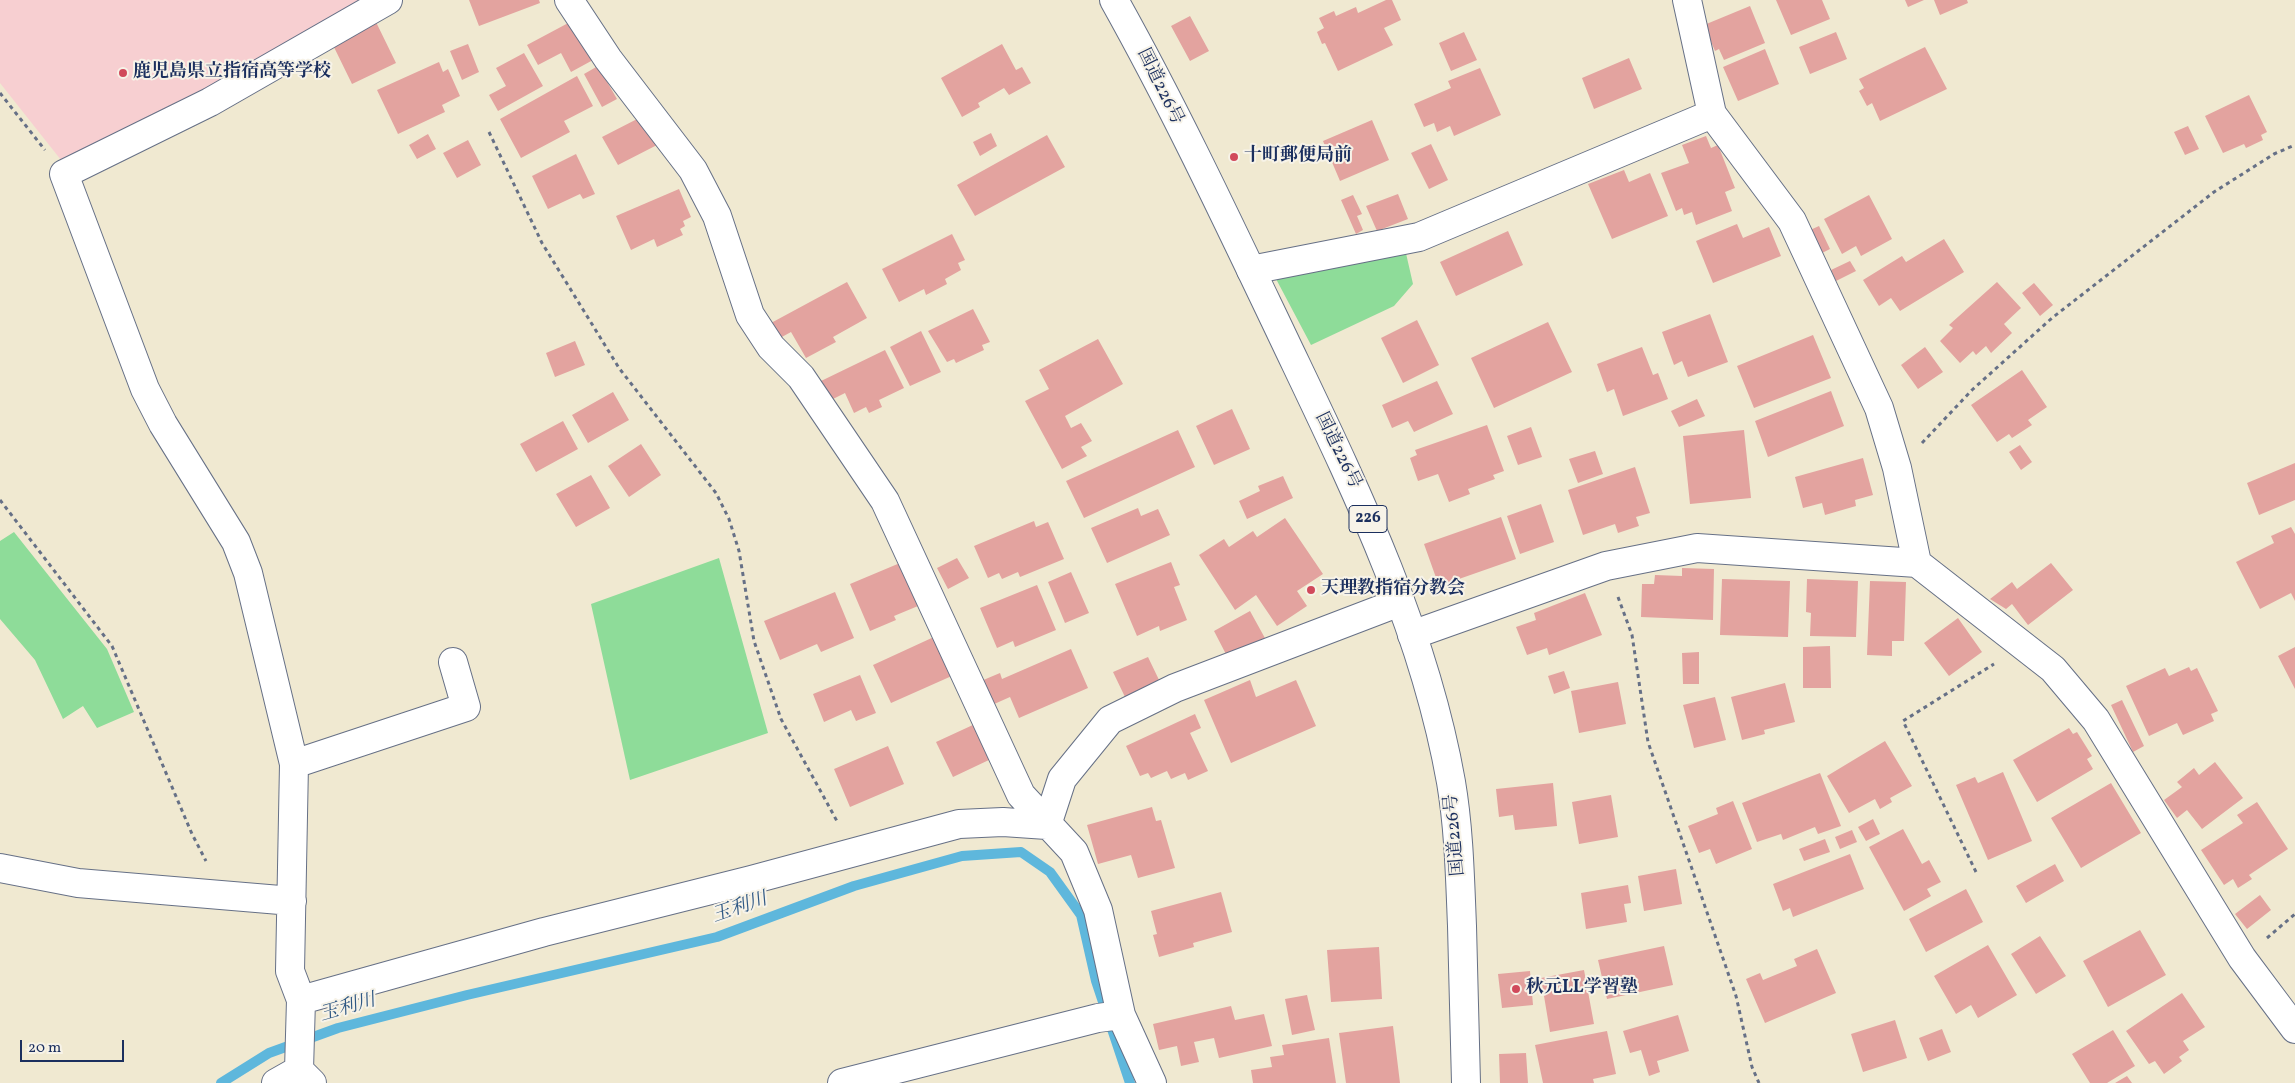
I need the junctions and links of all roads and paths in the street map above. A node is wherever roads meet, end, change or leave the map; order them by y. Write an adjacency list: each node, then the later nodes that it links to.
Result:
1 (388, 0): 9 (main road)
2 (569, 0): 20 (main road)
3 (1114, 0): 10 (main road, 国道226号 / 226)
4 (1686, 0): 6 (main road)
5 (0, 93): 9 (path)
6 (1712, 114): 10 (main road); 11 (main road)
7 (489, 132): 21 (path)
8 (2295, 145): 11 (path)
9 (64, 174): 19 (main road)
10 (1251, 270): 15 (main road, 国道226号 / 226)
11 (1897, 468): 13 (main road)
12 (0, 500): 24 (path)
13 (1917, 563): 14 (main road); 17 (main road)
14 (1606, 566): 16 (main road); 33 (path)
15 (1400, 602): 16 (main road, 国道226号 / 226); 20 (main road)
16 (1412, 634): 32 (main road, 国道226号 / 226)
17 (2023, 645): 23 (path); 28 (main road)
18 (453, 662): 19 (main road)
19 (294, 764): 25 (main road)
20 (1047, 825): 21 (main road); 27 (main road)
21 (854, 852): 26 (main road)
22 (0, 868): 24 (main road)
23 (1976, 872)
24 (224, 895): 25 (main road)
25 (292, 901): 26 (main road)
26 (301, 1000): 29 (main road)
27 (1112, 1016): 30 (main road); 31 (main road)
28 (2295, 1030)
29 (296, 1079)
30 (842, 1083)
31 (1152, 1083)
32 (1466, 1083)
33 (1759, 1083)

